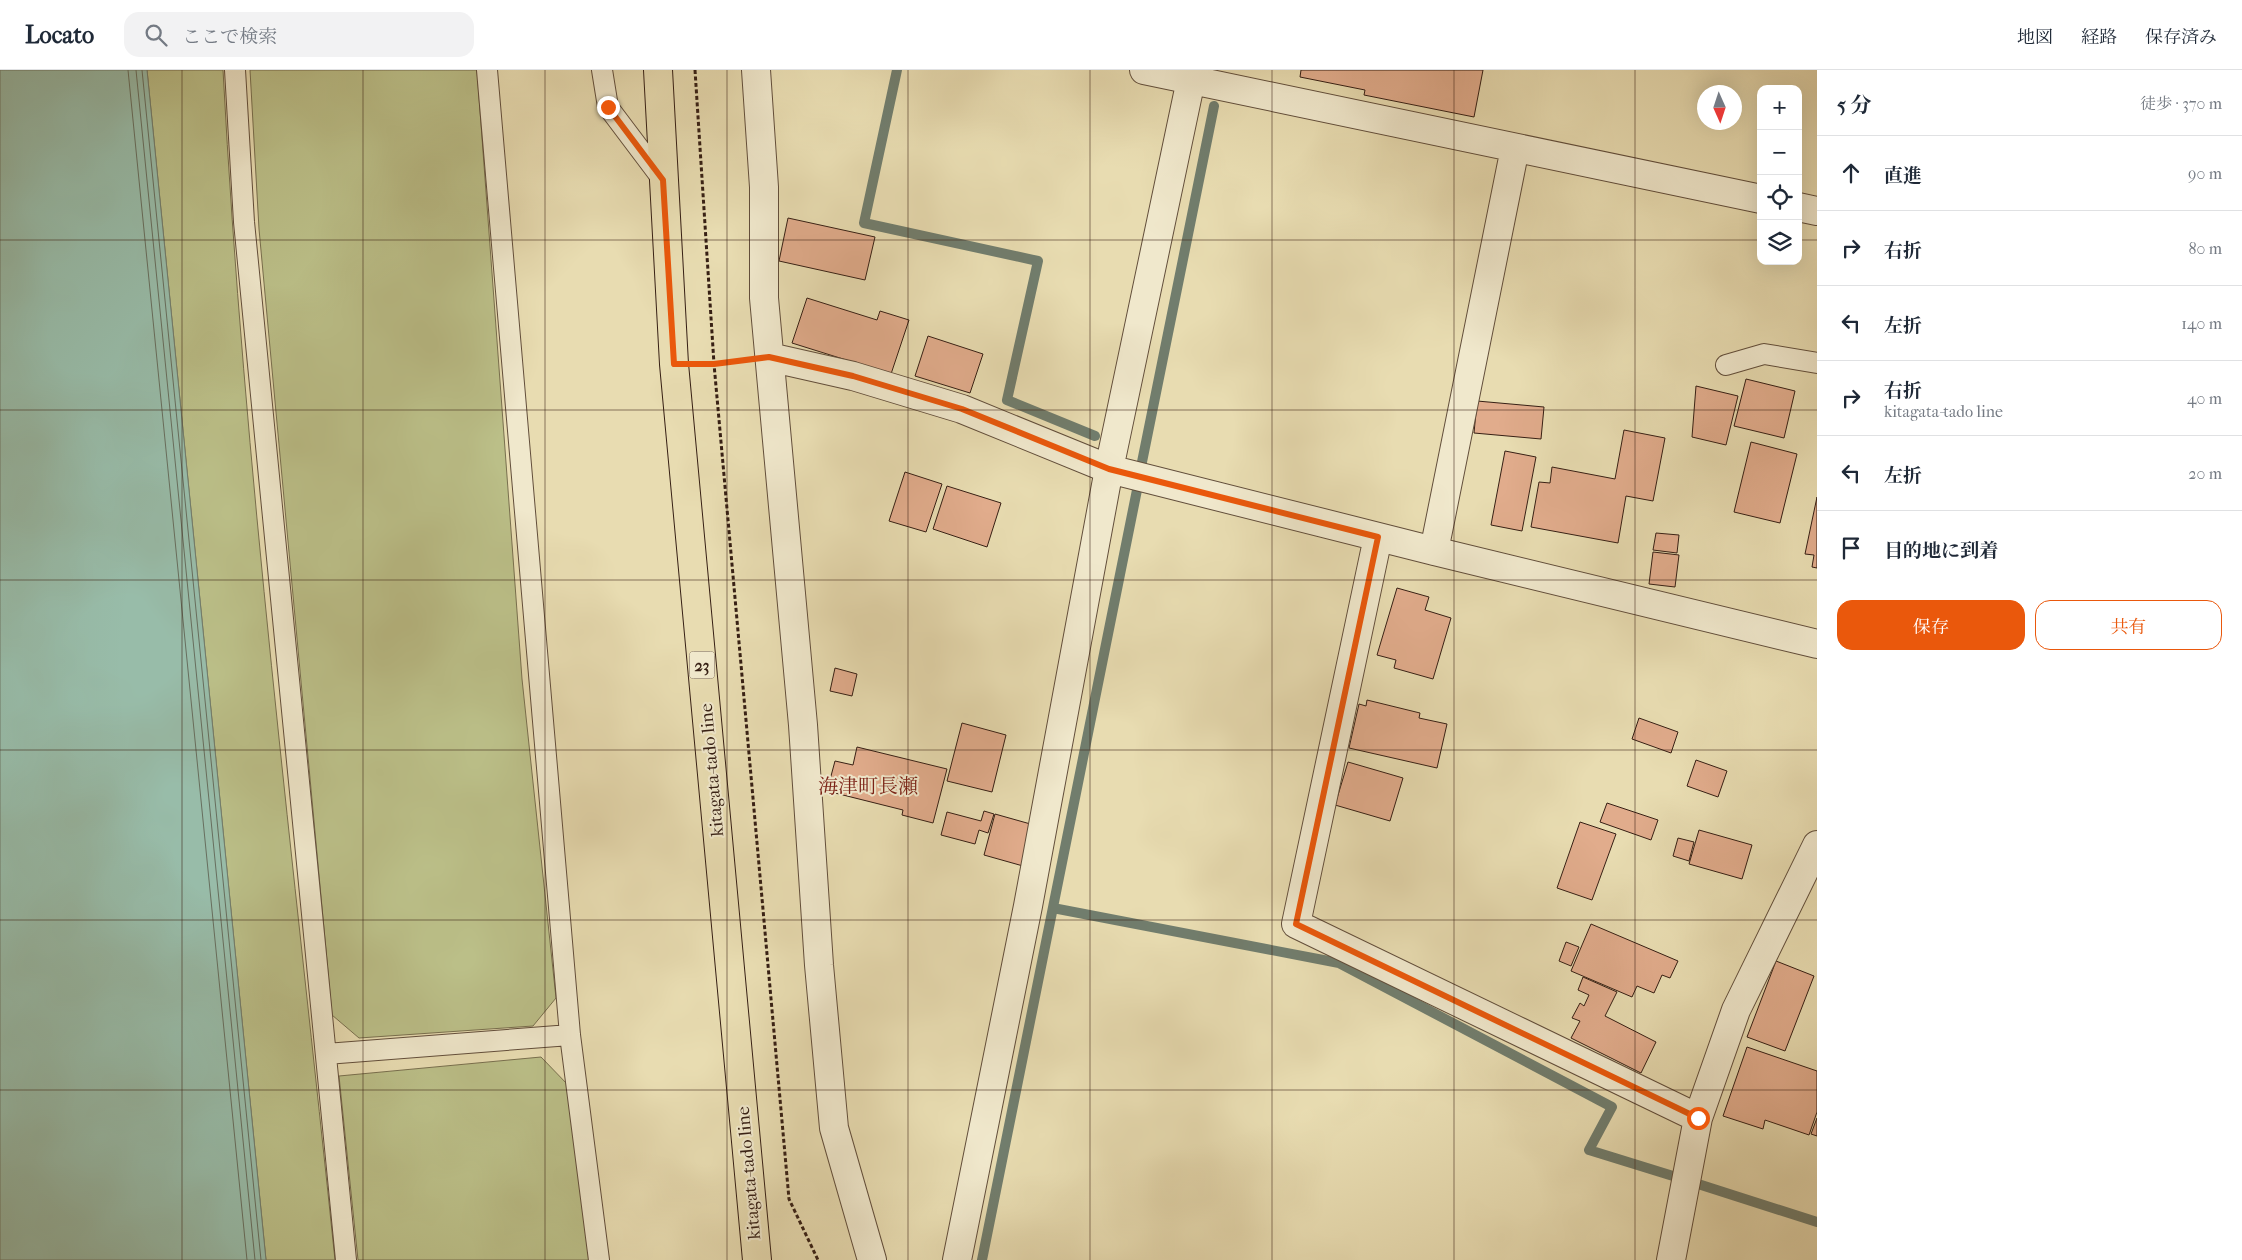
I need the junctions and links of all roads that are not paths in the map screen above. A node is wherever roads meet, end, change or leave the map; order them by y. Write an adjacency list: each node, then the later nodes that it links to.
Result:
1 (235, 70): 22 (lane)
2 (487, 70): 21 (lane)
3 (602, 70): 9 (lane)
4 (658, 70): 9 (main road, kitagata-tado line / 23)
5 (756, 70): 13 (street)
6 (1144, 70): 7 (street)
7 (1192, 75): 8 (street); 16 (street)
8 (1515, 148): 10 (street); 18 (street)
9 (663, 180): 24 (main road, kitagata-tado line / 23)
10 (1757, 198)
11 (1802, 208): 12 (street)
12 (1817, 211)
13 (769, 357): 16 (street); 29 (street)
14 (1817, 363): 15 (lane)
15 (1726, 365)
16 (1109, 469): 17 (street); 30 (street)
17 (1378, 537): 18 (street); 23 (street)
18 (1434, 551): 19 (street)
19 (1817, 644)
20 (1817, 845): 23 (street)
21 (570, 1035): 22 (lane); 26 (lane)
22 (326, 1054): 25 (lane)
23 (1698, 1118): 31 (street)
24 (753, 1217): 27 (main road, kitagata-tado line / 23); 28 (street)
25 (346, 1260)
26 (599, 1260)
27 (757, 1260)
28 (766, 1260)
29 (872, 1260)
30 (957, 1260)
31 (1671, 1260)

